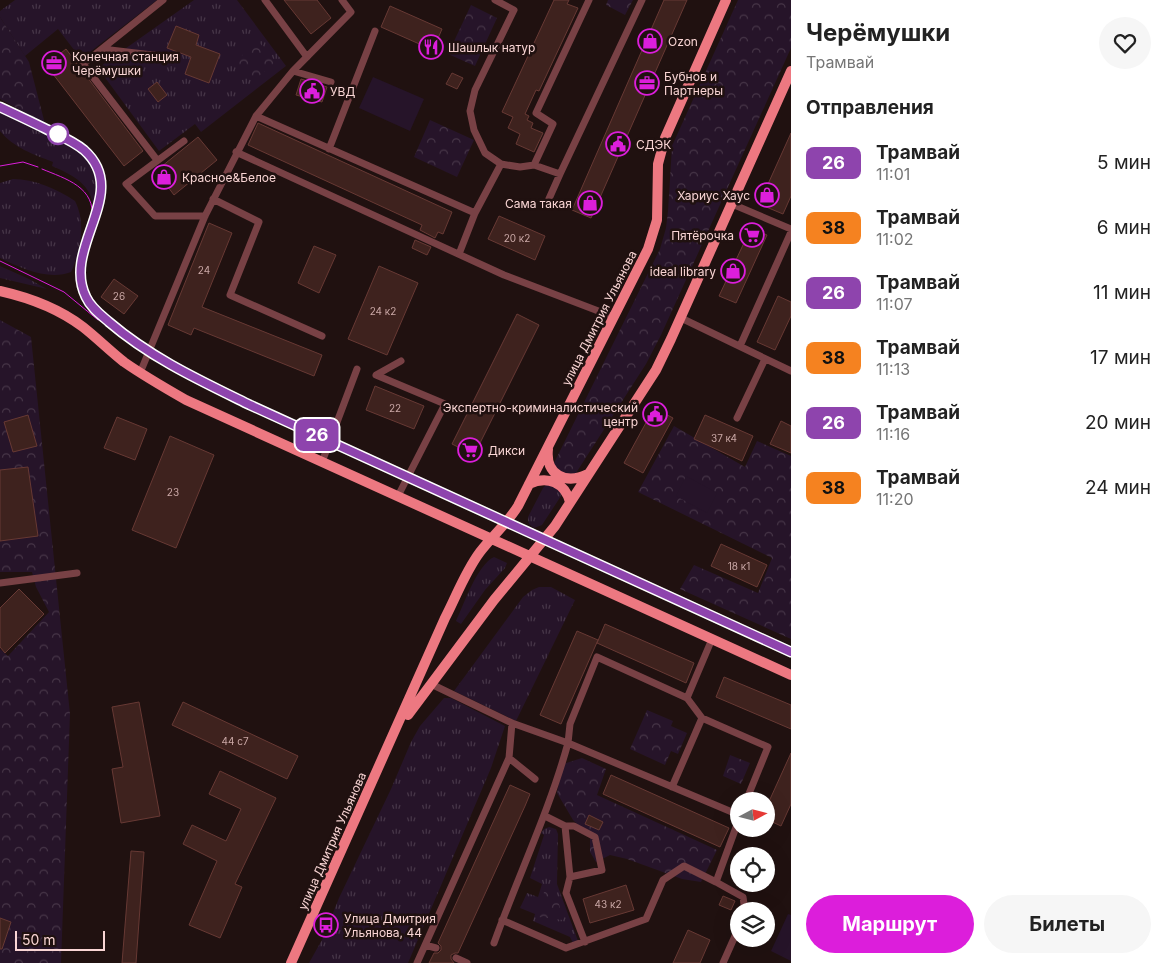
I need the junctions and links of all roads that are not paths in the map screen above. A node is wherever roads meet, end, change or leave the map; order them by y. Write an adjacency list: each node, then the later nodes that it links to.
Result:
1 (163, 0): 9 (lane)
2 (264, 0): 11 (lane)
3 (342, 0): 11 (lane)
4 (495, 0): 20 (lane)
5 (589, 0): 21 (lane)
6 (642, 0): 22 (lane)
7 (726, 0): 31 (main road, улица Дмитрия Ульянова)
8 (375, 31): 17 (lane)
9 (102, 49): 10 (lane); 19 (lane)
10 (169, 57)
11 (307, 57): 12 (lane)
12 (293, 71): 14 (lane); 15 (lane)
13 (791, 71): 25 (main road, улица Дмитрия Ульянова)
14 (331, 82)
15 (256, 116): 17 (lane); 18 (lane)
16 (184, 141): 19 (lane)
17 (329, 149): 26 (lane)
18 (236, 152): 23 (lane); 29 (lane)
19 (157, 160): 27 (lane)
20 (501, 164): 21 (lane); 26 (lane)
21 (534, 165): 22 (lane)
22 (560, 174): 24 (lane)
23 (213, 199): 27 (lane); 33 (lane)
24 (548, 202)
25 (732, 204): 28 (lane); 32 (main road, улица Дмитрия Ульянова)
26 (475, 213): 29 (lane)
27 (205, 216): 39 (lane)
28 (791, 231): 34 (lane)
29 (459, 254): 31 (lane)
30 (0, 291): 39 (main road)
31 (614, 317): 41 (main road, улица Дмитрия Ульянова)
32 (681, 318): 34 (lane); 43 (main road, улица Дмитрия Ульянова)
33 (322, 336)
34 (740, 346): 35 (lane)
35 (766, 359): 38 (lane); 40 (lane)
36 (401, 361): 45 (lane)
37 (357, 369): 42 (lane)
38 (791, 371)
39 (140, 373): 42 (main road)
40 (737, 418)
41 (548, 446): 43 (main road); 44 (main road, улица Дмитрия Ульянова)
42 (322, 462): 45 (main road)
43 (588, 474): 46 (main road, улица Дмитрия Ульянова)
44 (530, 484): 46 (main road); 47 (main road, улица Дмитрия Ульянова)
45 (398, 496): 47 (main road)
46 (570, 502): 48 (main road, улица Дмитрия Ульянова)
47 (492, 539): 48 (main road); 57 (main road, улица Дмитрия Ульянова)
48 (530, 556): 51 (main road); 53 (main road, улица Дмитрия Ульянова)
49 (77, 573): 50 (lane)
50 (0, 583)
51 (712, 639): 52 (main road); 54 (lane)
52 (791, 675)
53 (431, 684): 56 (lane); 57 (main road, улица Дмитрия Ульянова)
54 (687, 698): 55 (lane); 58 (lane)
55 (702, 718): 61 (lane); 62 (lane)
56 (512, 723): 58 (lane); 59 (lane)
57 (394, 737): 77 (main road, улица Дмитрия Ульянова)
58 (568, 743): 61 (lane); 64 (lane)
59 (509, 758): 60 (lane); 73 (lane)
60 (535, 779)
61 (672, 787): 63 (lane)
62 (750, 792)
63 (730, 813)
64 (545, 816): 65 (lane); 70 (lane)
65 (565, 826): 67 (lane); 67 (lane)
66 (732, 838): 68 (lane)
67 (570, 877): 71 (lane)
68 (716, 882): 69 (lane); 71 (lane)
69 (744, 902)
70 (502, 920): 71 (lane); 72 (lane)
71 (585, 942)
72 (494, 943)
73 (425, 945): 75 (lane); 78 (lane)
74 (730, 946): 80 (lane)
75 (436, 948)
76 (456, 958): 79 (lane)
77 (293, 961)
78 (417, 963)
79 (467, 963)
80 (722, 963)

